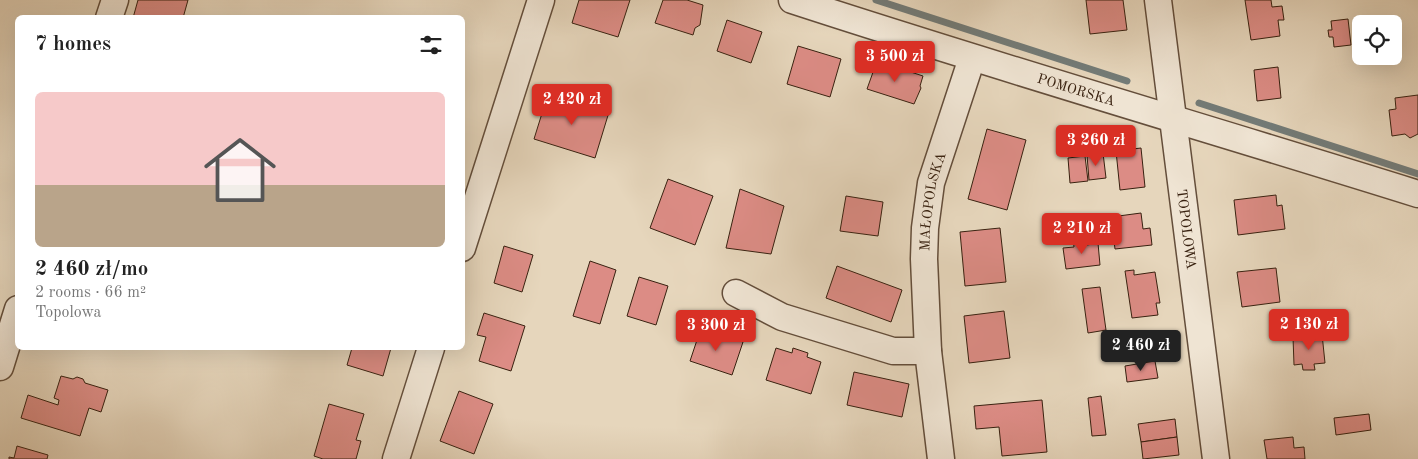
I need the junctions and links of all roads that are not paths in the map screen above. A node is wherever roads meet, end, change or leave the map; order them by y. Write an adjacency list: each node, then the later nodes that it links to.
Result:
1 (115, 0): 5 (street)
2 (541, 0): 9 (street)
3 (792, 0): 6 (street, POMORSKA)
4 (1158, 0): 7 (street, TOPOLOWA)
5 (110, 15)
6 (972, 58): 7 (street, POMORSKA); 13 (street, MAŁOPOLSKA)
7 (1172, 117): 8 (street, POMORSKA); 17 (street, TOPOLOWA)
8 (1418, 194)
9 (465, 239)
10 (736, 293): 13 (street)
11 (15, 319): 14 (street)
12 (430, 350): 15 (street)
13 (928, 351): 16 (street, MAŁOPOLSKA)
14 (0, 367)
15 (396, 459)
16 (941, 459)
17 (1216, 459)

